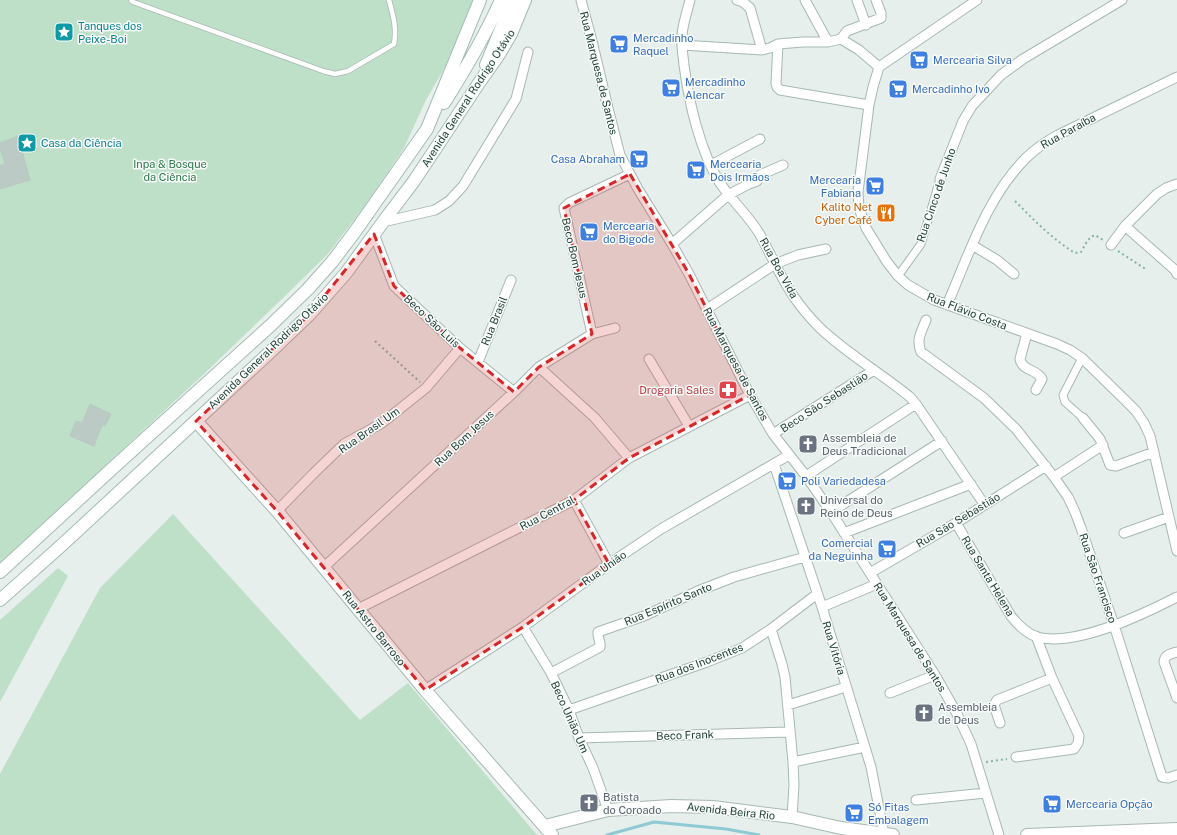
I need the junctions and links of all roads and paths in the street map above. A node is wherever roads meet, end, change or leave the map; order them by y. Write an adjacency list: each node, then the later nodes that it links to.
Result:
1 (131, 0): 2 (lane)
2 (389, 0)
3 (480, 0): 26 (main road, Avenida General Rodrigo Otávio)
4 (501, 0): 26 (main road)
5 (512, 0): 24 (main road)
6 (525, 0): 24 (main road, Avenida General Rodrigo Otávio)
7 (581, 0): 30 (street, Rua Marquesa de Santos)
8 (690, 0): 19 (street, Rua Boa Vida)
9 (737, 0): 20 (street)
10 (805, 0): 17 (street)
11 (857, 0): 15 (street)
12 (876, 0): 15 (street)
13 (976, 0): 22 (street)
14 (1122, 0): 31 (street, Rua Cinco de Junho)
15 (866, 25): 16 (street)
16 (841, 38): 17 (street); 22 (street)
17 (828, 42): 18 (street)
18 (778, 44): 20 (street); 25 (street)
19 (682, 45): 20 (street); 29 (street, Rua Boa Vida)
20 (762, 50)
21 (528, 52): 35 (street)
22 (879, 67): 25 (street, Rua Flávio Costa)
23 (1177, 77): 40 (street, Rua Paraíba)
24 (481, 80): 35 (main road, Avenida General Rodrigo Otávio)
25 (869, 105): 46 (street, Rua Flávio Costa)
26 (427, 129): 92 (main road, Avenida General Rodrigo Otávio)
27 (760, 140): 29 (street)
28 (783, 164): 33 (street)
29 (711, 165): 33 (street, Rua Boa Vida)
30 (630, 174): 38 (street, Rua Marquesa de Santos); 53 (street, Beco Bom Jesus)
31 (940, 179): 46 (street, Rua Cinco de Junho)
32 (1177, 184): 36 (street)
33 (728, 195): 38 (street); 42 (street, Rua Boa Vida)
34 (1015, 201): 39 (path)
35 (383, 222): 37 (main road, Avenida General Rodrigo Otávio)
36 (1125, 226): 39 (street); 45 (street)
37 (374, 234): 55 (street, Beco São Luis); 67 (main road, Avenida General Rodrigo Otávio)
38 (672, 244): 49 (street, Rua Marquesa de Santos)
39 (1111, 245): 43 (path)
40 (972, 246): 44 (street); 48 (street, Rua Paraíba)
41 (826, 249): 42 (street)
42 (775, 264): 49 (street); 60 (street, Rua Boa Vida)
43 (1147, 270)
44 (1014, 274)
45 (1177, 274)
46 (898, 276): 48 (street, Rua Flávio Costa)
47 (511, 280): 58 (street, Rua Brasil)
48 (948, 305): 52 (street, Rua Flávio Costa)
49 (707, 309): 64 (street, Rua Marquesa de Santos)
50 (926, 320): 76 (street, Rua São Francisco)
51 (615, 328): 53 (street, Rua Bom Jesus)
52 (1027, 333): 56 (street, Rua Flávio Costa); 62 (street)
53 (592, 334): 59 (street, Rua Bom Jesus)
54 (375, 341): 61 (path)
55 (460, 348): 58 (street, Beco São Luis); 61 (street, Rua Brasil Um)
56 (1082, 358): 66 (street); 72 (street, Rua Flávio Costa)
57 (649, 359): 68 (street)
58 (478, 362): 63 (street, Beco São Luis)
59 (539, 367): 63 (street, Rua Bom Jesus); 74 (street)
60 (874, 370): 65 (street, Rua Boa Vida); 69 (street, Beco São Sebastião)
61 (426, 388): 82 (street, Rua Brasil Um)
62 (1036, 390)
63 (514, 392): 91 (street, Rua Bom Jesus)
64 (750, 395): 68 (street, Rua Central); 69 (street, Rua Marquesa de Santos)
65 (916, 404): 70 (street, Rua Boa Vida); 77 (street)
66 (1083, 418): 71 (street)
67 (196, 421): 82 (main road, Rua Astro Barroso); 97 (main road, Avenida General Rodrigo Otávio)
68 (689, 426): 74 (street, Rua Central)
69 (773, 434): 73 (street, Rua Marquesa de Santos)
70 (942, 441): 79 (street, Rua Boa Vida); 83 (street)
71 (1103, 445): 72 (street); 78 (street)
72 (1154, 452): 84 (street, Rua Flávio Costa)
73 (789, 455): 75 (street, Rua União); 77 (street, Rua Marquesa de Santos)
74 (629, 458): 80 (street, Rua Central)
75 (774, 464): 89 (street, Rua Vitória); 90 (street, Rua União)
76 (1046, 466): 78 (street, Rua São Francisco); 81 (street, Rua São Sebastião)
77 (806, 476): 83 (street, Rua Marquesa de Santos)
78 (1054, 477): 100 (street, Rua São Francisco)
79 (971, 484): 81 (street, Rua Boa Vida); 86 (street)
80 (574, 500): 90 (street); 99 (street, Rua Central)
81 (984, 504): 85 (street, Rua São Sebastião)
82 (277, 511): 91 (main road, Rua Astro Barroso)
83 (831, 512): 86 (street, Rua Marquesa de Santos)
84 (1169, 517): 87 (street); 88 (street, Rua Flávio Costa)
85 (956, 523): 93 (street, Rua São Sebastião); 103 (street, Rua Santa Helena)
86 (844, 533): 93 (street, Rua Marquesa de Santos)
87 (1124, 533)
88 (1177, 551)
89 (805, 557): 95 (street, Rua Vitória); 105 (street, Rua Espírito Santo)
90 (609, 564): 101 (street, Rua União)
91 (324, 567): 99 (main road, Rua Astro Barroso)
92 (0, 572)
93 (870, 573): 94 (street, Rua Marquesa de Santos)
94 (877, 584): 98 (street); 106 (street, Rua Marquesa de Santos)
95 (817, 594): 98 (street, Rua Vitória); 102 (street, Rua dos Inocentes)
96 (1177, 597): 100 (street, Rua Santa Helena)
97 (0, 600)
98 (822, 607): 108 (street, Rua Vitória)
99 (358, 610): 109 (main road, Rua Astro Barroso)
100 (1114, 625): 103 (street, Rua Santa Helena); 121 (street, Rua São Francisco)
101 (523, 627): 105 (street, Beco União Um); 109 (street, Rua União)
102 (771, 629): 112 (street); 113 (street, Rua dos Inocentes)
103 (1036, 636): 107 (street)
104 (1177, 652): 111 (street)
105 (550, 673): 113 (street, Beco União Um)
106 (935, 675): 110 (street); 120 (street, Rua Marquesa de Santos)
107 (1052, 678): 114 (street); 118 (street)
108 (846, 687): 112 (street); 117 (street, Rua Vitória)
109 (425, 690): 127 (main road, Rua Astro Barroso)
110 (890, 693)
111 (1177, 698)
112 (788, 704): 115 (street)
113 (569, 710): 116 (street, Beco União Um)
114 (1000, 723)
115 (790, 732): 116 (street, Beco Frank); 119 (street)
116 (579, 738): 124 (street, Beco União Um)
117 (865, 747): 119 (street); 128 (street, Rua Vitória)
118 (1016, 757): 120 (path)
119 (793, 762): 125 (street)
120 (977, 764): 122 (street, Rua Marquesa de Santos)
121 (1173, 777)
122 (986, 793): 123 (street); 129 (street, Rua Marquesa de Santos)
123 (916, 800)
124 (608, 810): 125 (main road, Avenida Beira Rio); 127 (main road, Avenida Beira Rio)
125 (792, 818): 128 (main road, Avenida Beira Rio)
126 (1177, 829): 130 (main road)
127 (548, 830)
128 (889, 835)
129 (999, 835)
130 (1027, 835)

